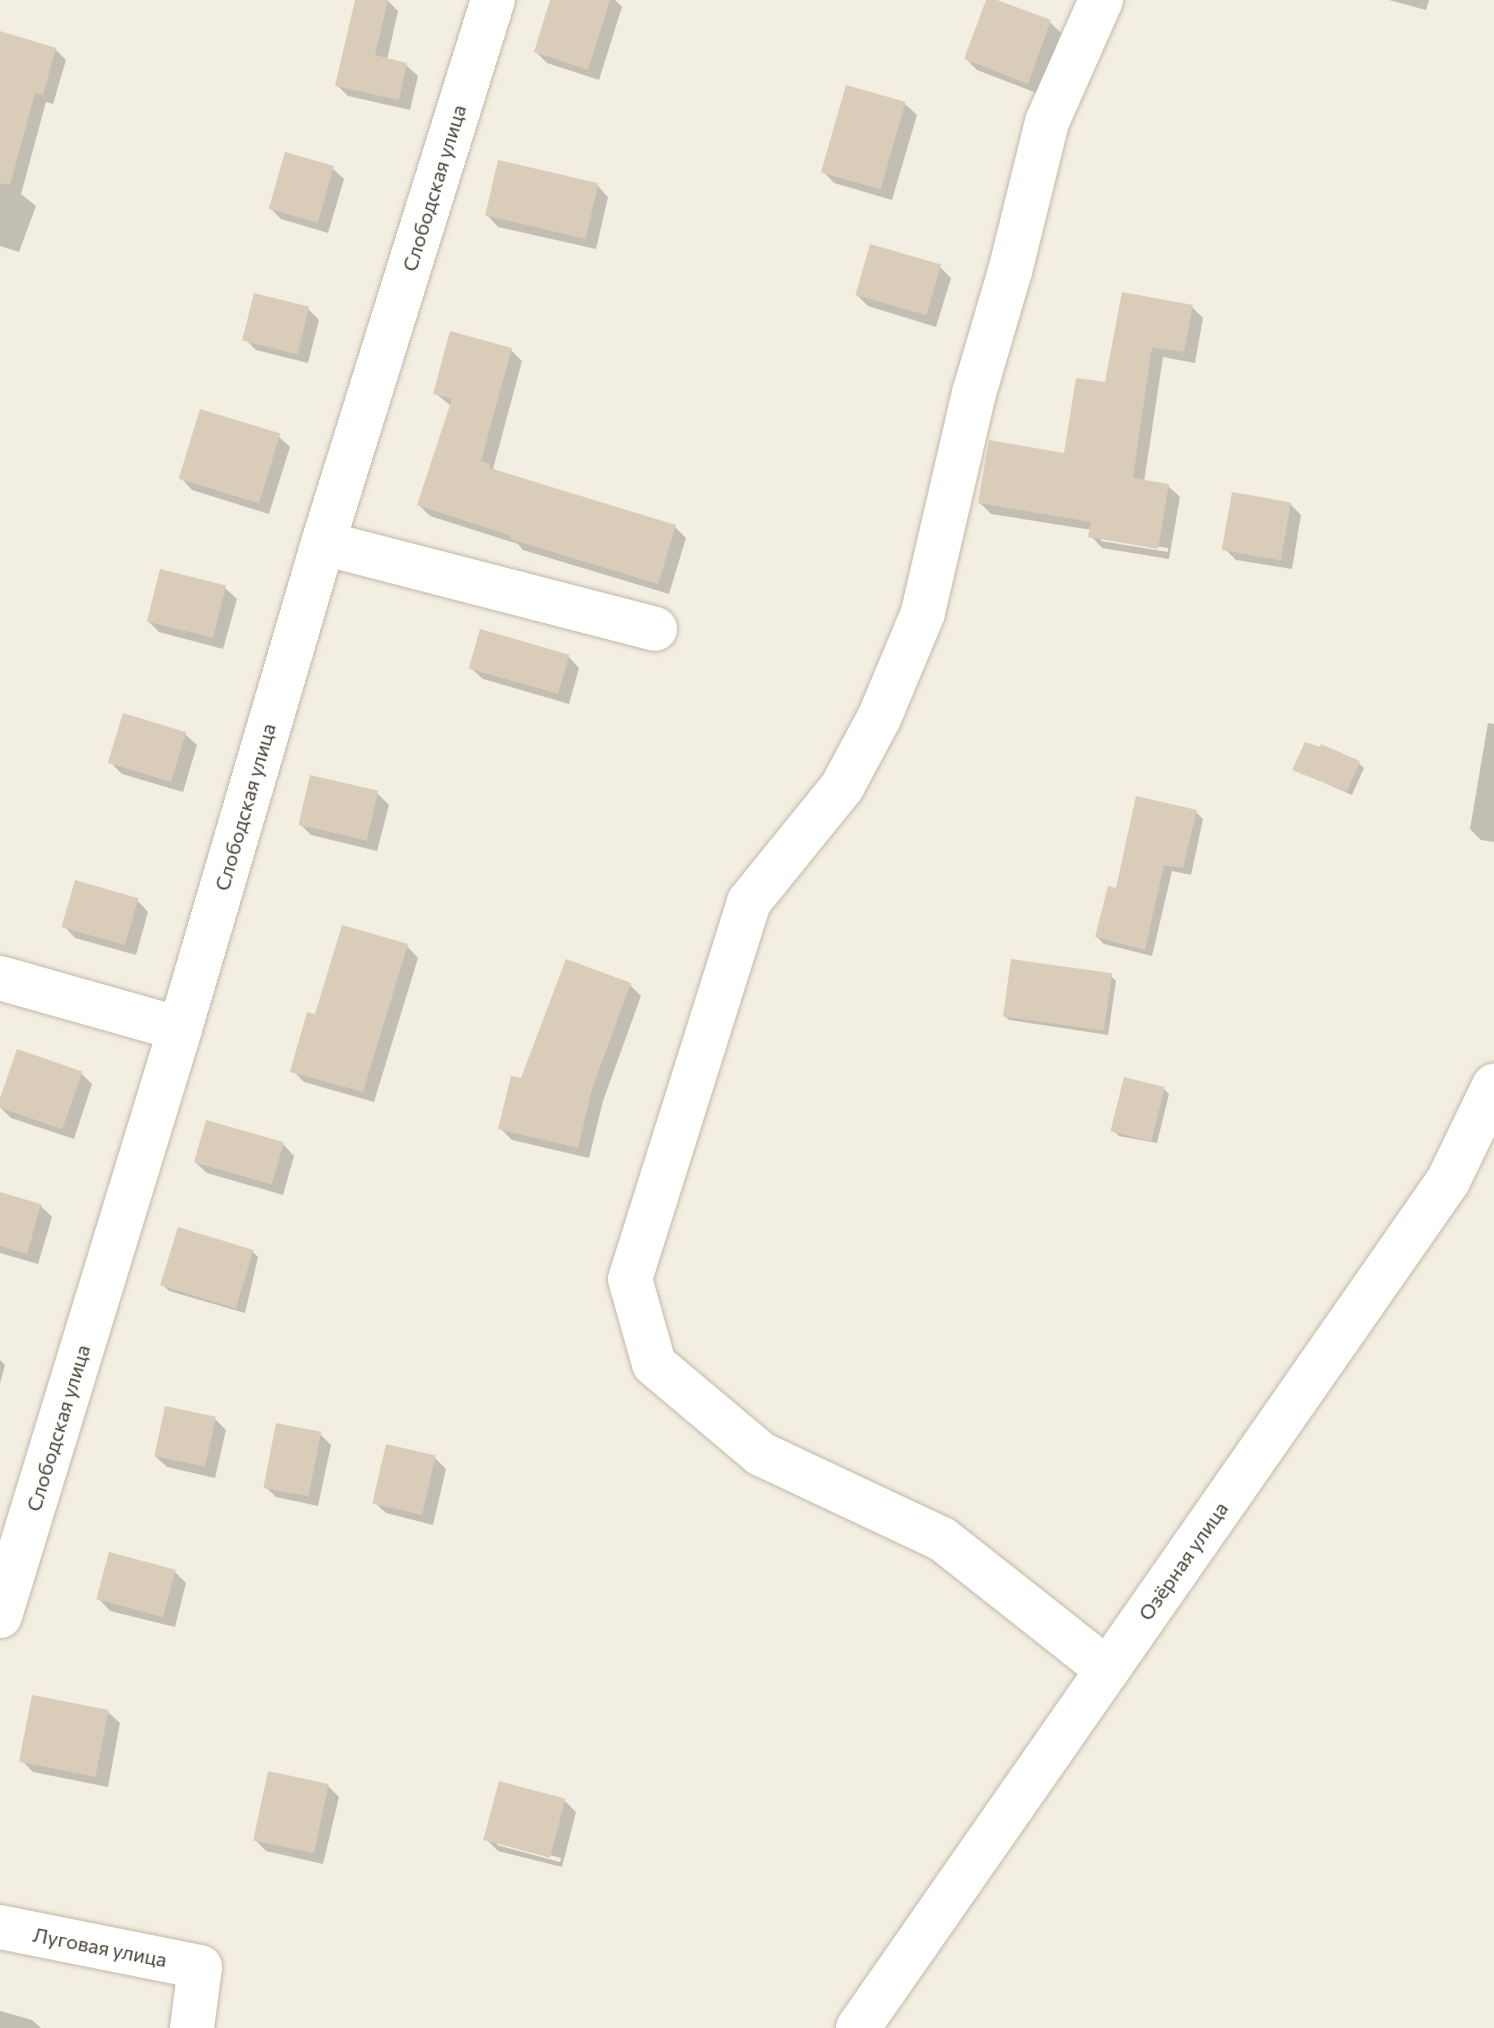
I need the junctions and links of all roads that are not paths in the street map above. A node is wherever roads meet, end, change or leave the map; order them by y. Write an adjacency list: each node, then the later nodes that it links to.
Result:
1 (493, 0): 3 (street, Слободская улица)
2 (1101, 0): 9 (street)
3 (323, 543): 4 (street); 6 (street, Слободская улица)
4 (655, 629)
5 (0, 978): 6 (street)
6 (180, 1029): 8 (street, Слободская улица)
7 (1494, 1086): 9 (street, Озёрная улица)
8 (0, 1616)
9 (1108, 1670): 12 (street, Озёрная улица)
10 (0, 1927): 11 (street, Луговая улица)
11 (192, 2028)
12 (858, 2028)

